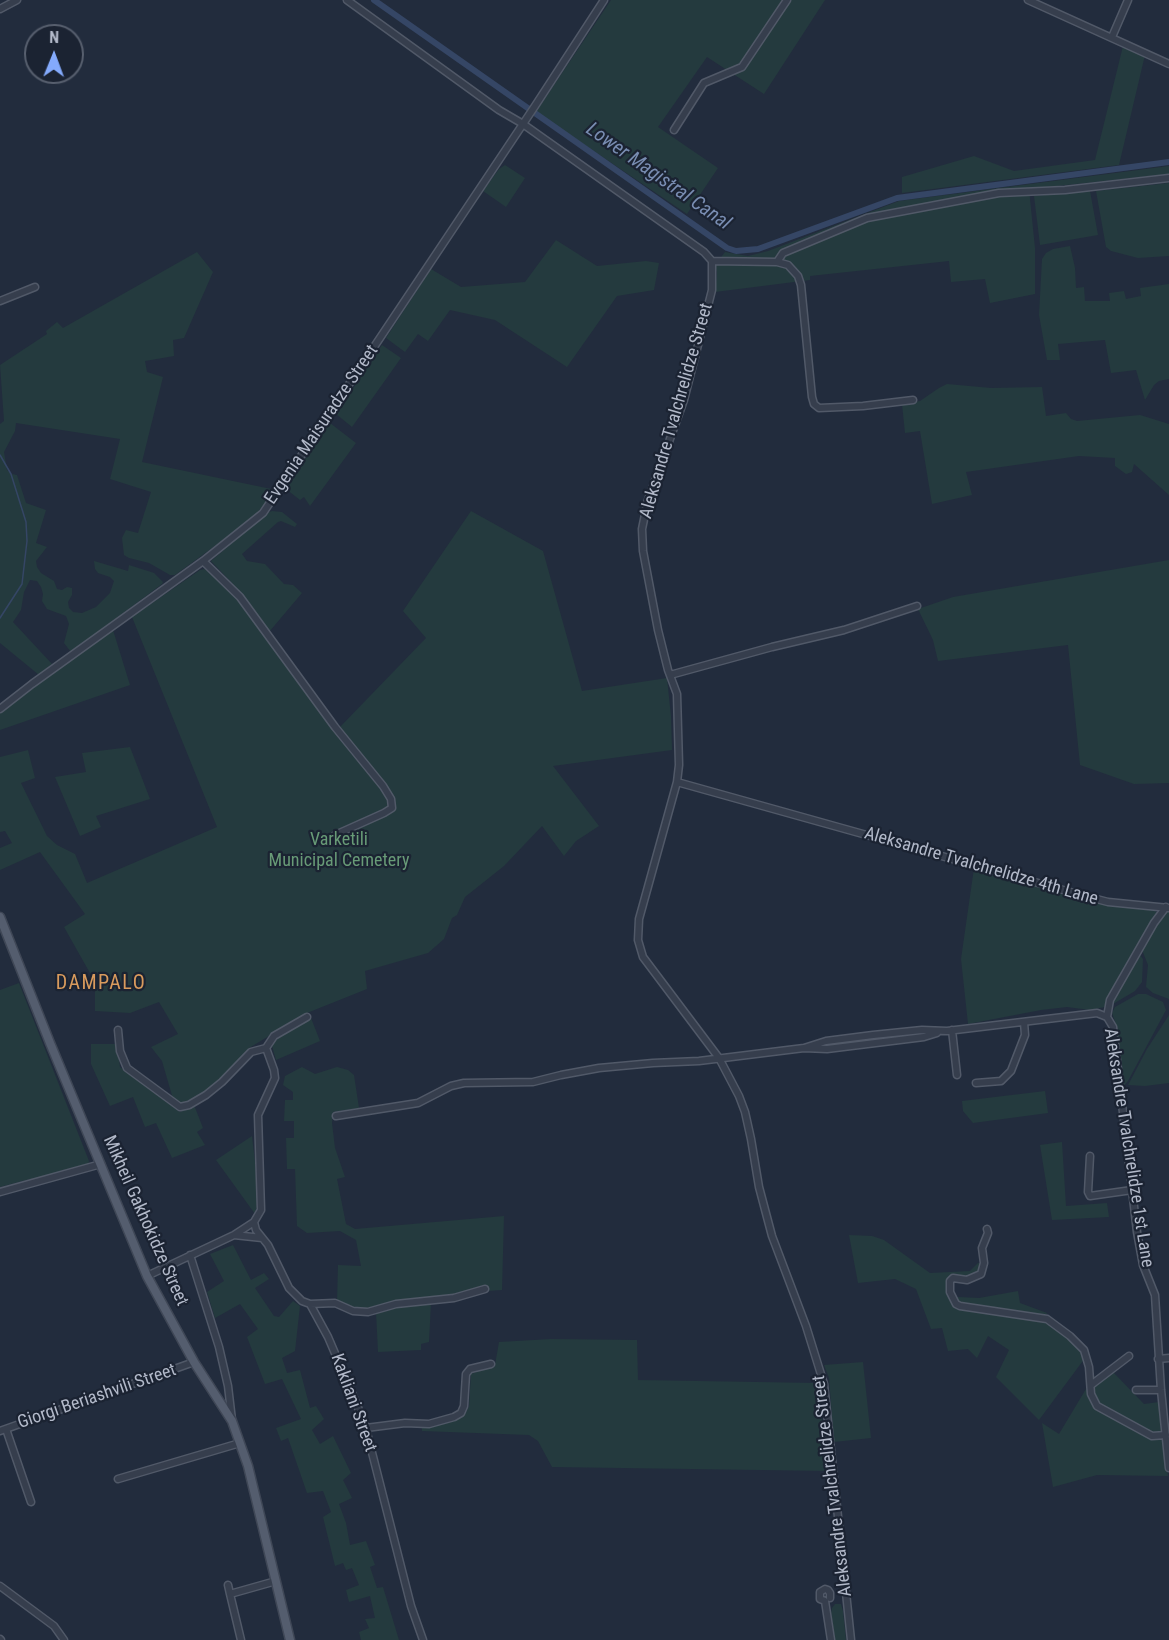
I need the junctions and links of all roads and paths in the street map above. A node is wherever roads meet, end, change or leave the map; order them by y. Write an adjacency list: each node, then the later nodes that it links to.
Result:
1 (17, 0): 7 (street)
2 (347, 0): 10 (street)
3 (604, 0): 10 (street, Evgenia Maisuradze Street)
4 (787, 0): 11 (street)
5 (1028, 0): 8 (street)
6 (1128, 0): 8 (street)
7 (0, 9)
8 (1112, 37): 9 (street)
9 (1169, 64)
10 (525, 121): 13 (street); 18 (street, Evgenia Maisuradze Street)
11 (674, 130)
12 (1169, 178): 14 (street)
13 (712, 261): 14 (street); 20 (street, Aleksandre Tvalchrelidze Street)
14 (777, 262): 17 (street)
15 (35, 287): 16 (street)
16 (0, 301)
17 (913, 400)
18 (203, 561): 21 (street, Evgenia Maisuradze Street); 23 (street)
19 (917, 606): 20 (street)
20 (670, 675): 22 (street, Aleksandre Tvalchrelidze Street)
21 (0, 709)
22 (677, 782): 24 (street, Aleksandre Tvalchrelidze 4th Lane); 36 (street, Aleksandre Tvalchrelidze Street)
23 (335, 835)
24 (1167, 908): 27 (street, Aleksandre Tvalchrelidze 4th Lane)
25 (0, 917): 41 (main road, Mikheil Gakhokidze Street)
26 (307, 1017): 34 (street)
27 (1107, 1017): 28 (street, Aleksandre Tvalchrelidze 1st Lane); 42 (street, Aleksandre Tvalchrelidze 1st Lane)
28 (1024, 1022): 30 (street); 38 (street)
29 (118, 1030): 34 (street)
30 (952, 1030): 31 (street); 37 (street)
31 (943, 1031): 32 (street); 33 (street)
32 (873, 1035): 33 (street); 35 (street)
33 (874, 1043): 35 (street)
34 (266, 1048): 44 (street)
35 (804, 1048): 36 (street)
36 (719, 1058): 39 (street); 71 (street, Aleksandre Tvalchrelidze Street)
37 (957, 1075)
38 (976, 1083)
39 (336, 1116)
40 (1090, 1156): 42 (street)
41 (101, 1164): 43 (street); 49 (main road, Mikheil Gakhokidze Street)
42 (1132, 1190): 54 (street, Aleksandre Tvalchrelidze 1st Lane)
43 (0, 1192)
44 (254, 1222): 46 (street); 47 (street, Kakliani Street)
45 (987, 1229): 57 (street)
46 (234, 1235): 47 (street); 48 (street)
47 (262, 1238): 51 (street, Kakliani Street)
48 (190, 1255): 49 (street); 60 (street)
49 (147, 1276): 55 (main road, Mikheil Gakhokidze Street)
50 (485, 1289): 51 (street)
51 (310, 1304): 61 (street, Kakliani Street)
52 (1129, 1356): 57 (street)
53 (1169, 1358): 54 (street)
54 (1158, 1359): 59 (street, Aleksandre Tvalchrelidze 1st Lane)
55 (194, 1362): 60 (main road, Mikheil Gakhokidze Street); 62 (street, Giorgi Beriashvili Street)
56 (491, 1364): 61 (street)
57 (1091, 1385): 63 (street)
58 (1136, 1390): 59 (street)
59 (1161, 1390): 63 (street, Aleksandre Tvalchrelidze 1st Lane)
60 (232, 1421): 64 (main road, Mikheil Gakhokidze Street)
61 (366, 1428): 76 (street, Kakliani Street)
62 (3, 1430): 67 (street)
63 (1166, 1435): 65 (street, Aleksandre Tvalchrelidze 1st Lane)
64 (240, 1443): 66 (street); 68 (main road, Mikheil Gakhokidze Street)
65 (1169, 1468)
66 (118, 1479)
67 (31, 1502)
68 (276, 1581): 72 (street); 75 (main road, Mikheil Gakhokidze Street)
69 (228, 1585): 72 (street)
70 (0, 1586): 73 (street)
71 (846, 1593): 77 (street); 78 (street, Aleksandre Tvalchrelidze Street)
72 (230, 1594): 74 (street)
73 (64, 1640)
74 (241, 1640)
75 (290, 1640)
76 (423, 1640)
77 (831, 1640)
78 (851, 1640)

